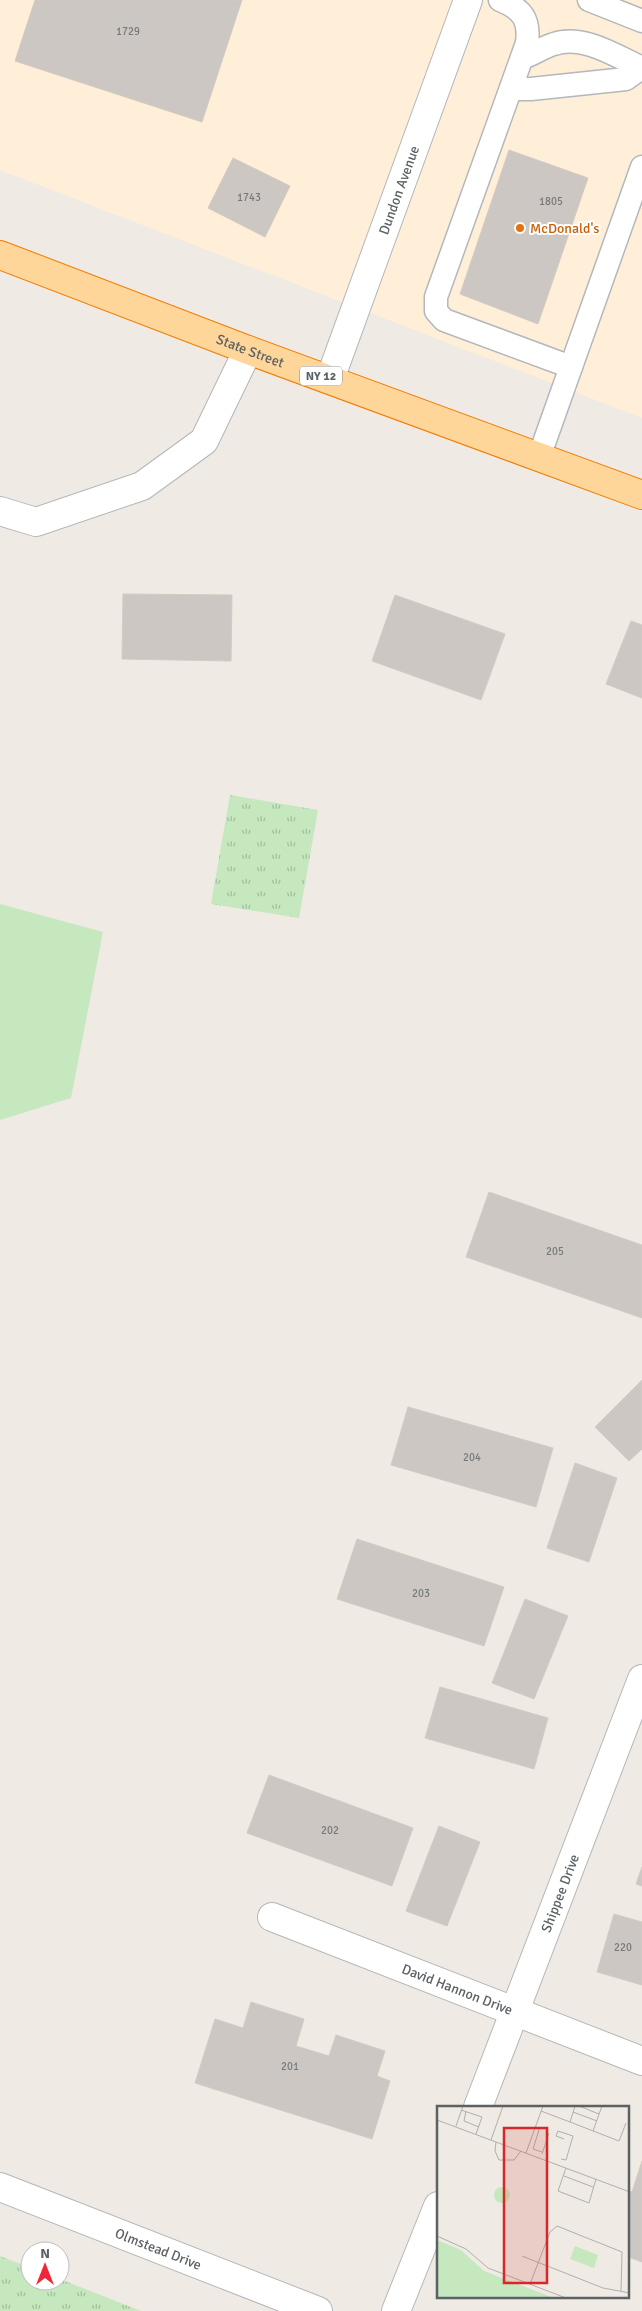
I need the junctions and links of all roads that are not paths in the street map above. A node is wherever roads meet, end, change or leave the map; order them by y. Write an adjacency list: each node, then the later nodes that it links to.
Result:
1 (468, 0): 12 (street, Dundon Avenue)
2 (500, 0): 5 (lane)
3 (589, 0): 4 (lane)
4 (642, 21)
5 (522, 58): 6 (lane); 7 (lane)
6 (642, 68): 7 (lane)
7 (511, 89): 11 (lane)
8 (642, 167): 11 (lane)
9 (0, 255): 10 (highway, State Street / NY 12)
10 (248, 350): 12 (highway, State Street / NY 12); 15 (street)
11 (571, 367): 13 (lane)
12 (330, 379): 13 (highway, State Street / NY 12)
13 (539, 457): 14 (highway, State Street / NY 12)
14 (642, 495)
15 (0, 511)
16 (642, 1679): 18 (street, Shippee Drive)
17 (272, 1917): 18 (street, David Hannon Drive)
18 (516, 2012): 19 (street, David Hannon Drive); 20 (street, Shippee Drive)
19 (642, 2061)
20 (478, 2106)
21 (0, 2187): 23 (street, Olmstead Drive)
22 (437, 2208): 24 (street)
23 (318, 2311)
24 (396, 2311)

